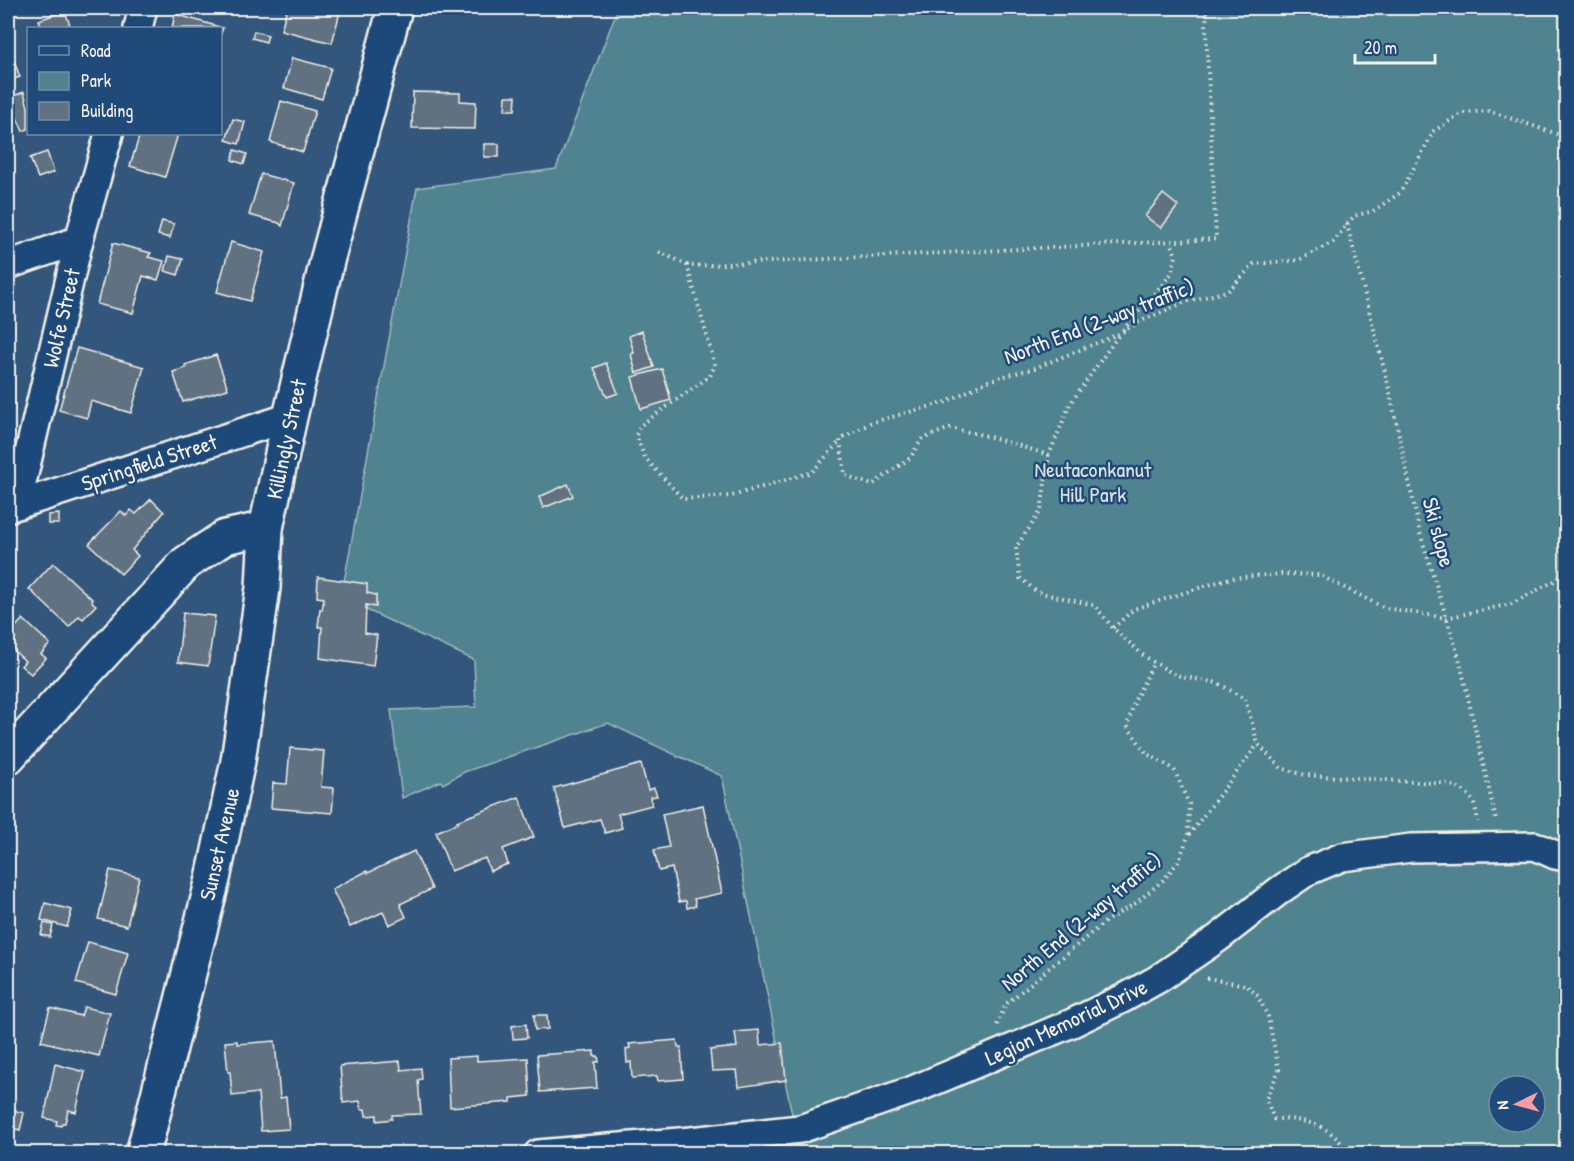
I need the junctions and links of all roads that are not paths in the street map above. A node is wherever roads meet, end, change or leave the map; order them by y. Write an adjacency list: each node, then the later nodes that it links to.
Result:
1 (143, 8): 3 (street)
2 (395, 8): 7 (main road, Killingly Street)
3 (138, 27)
4 (109, 135): 5 (street, Wolfe Street)
5 (80, 240): 6 (street); 8 (street, Wolfe Street)
6 (8, 265)
7 (290, 417): 8 (street, Springfield Street); 9 (main road, Killingly Street)
8 (12, 506)
9 (266, 528): 10 (main road, Killingly Street); 13 (main road, Sunset Avenue)
10 (8, 757)
11 (1566, 857): 12 (street, Legion Memorial Drive)
12 (692, 1147): 14 (street, Legion Memorial Drive)
13 (143, 1154)
14 (538, 1154)

